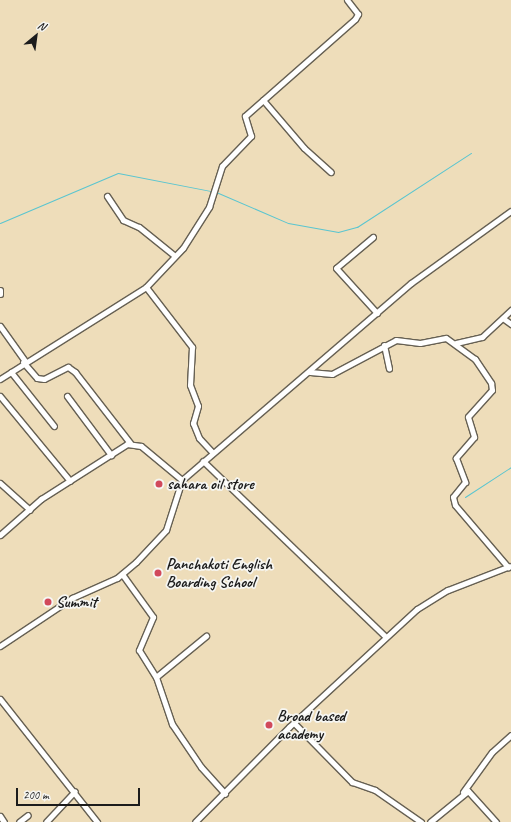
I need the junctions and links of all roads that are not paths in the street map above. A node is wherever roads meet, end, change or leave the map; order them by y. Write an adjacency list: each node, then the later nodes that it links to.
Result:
1 (347, 0): 2 (street)
2 (263, 100): 3 (street); 7 (street)
3 (331, 172)
4 (107, 196): 7 (street)
5 (511, 211): 12 (street)
6 (373, 237): 12 (street)
7 (175, 256): 8 (street)
8 (146, 287): 18 (street); 27 (street)
9 (0, 290): 10 (street)
10 (0, 294)
11 (511, 310): 13 (street)
12 (377, 313): 21 (street)
13 (504, 319): 14 (street); 16 (street)
14 (511, 324)
15 (0, 326): 18 (street)
16 (456, 343): 17 (street); 35 (street)
17 (384, 345): 19 (street); 21 (street)
18 (24, 362): 20 (street); 26 (street)
19 (389, 368)
20 (11, 372): 22 (street); 25 (street)
21 (310, 372): 27 (street)
22 (0, 379)
23 (0, 396): 31 (street)
24 (67, 396): 28 (street)
25 (54, 426)
26 (130, 443): 28 (street); 30 (street)
27 (212, 452): 29 (street)
28 (111, 455): 31 (street)
29 (203, 461): 30 (street); 38 (street)
30 (182, 480): 36 (street)
31 (70, 481): 33 (street)
32 (0, 483): 33 (street)
33 (30, 510): 34 (street)
34 (0, 535)
35 (510, 566): 38 (street)
36 (122, 574): 39 (street); 40 (street)
37 (206, 636): 40 (street)
38 (385, 636): 42 (street)
39 (0, 646)
40 (156, 677): 46 (street)
41 (0, 699): 44 (street)
42 (294, 723): 46 (street); 54 (street)
43 (511, 735): 45 (street)
44 (75, 791): 51 (street); 52 (street)
45 (463, 792): 55 (street); 56 (street)
46 (225, 794): 53 (street)
47 (28, 815): 50 (street)
48 (0, 816): 49 (street)
49 (4, 822)
50 (19, 822)
51 (46, 822)
52 (97, 822)
53 (195, 822)
54 (422, 822)
55 (430, 822)
56 (496, 822)

